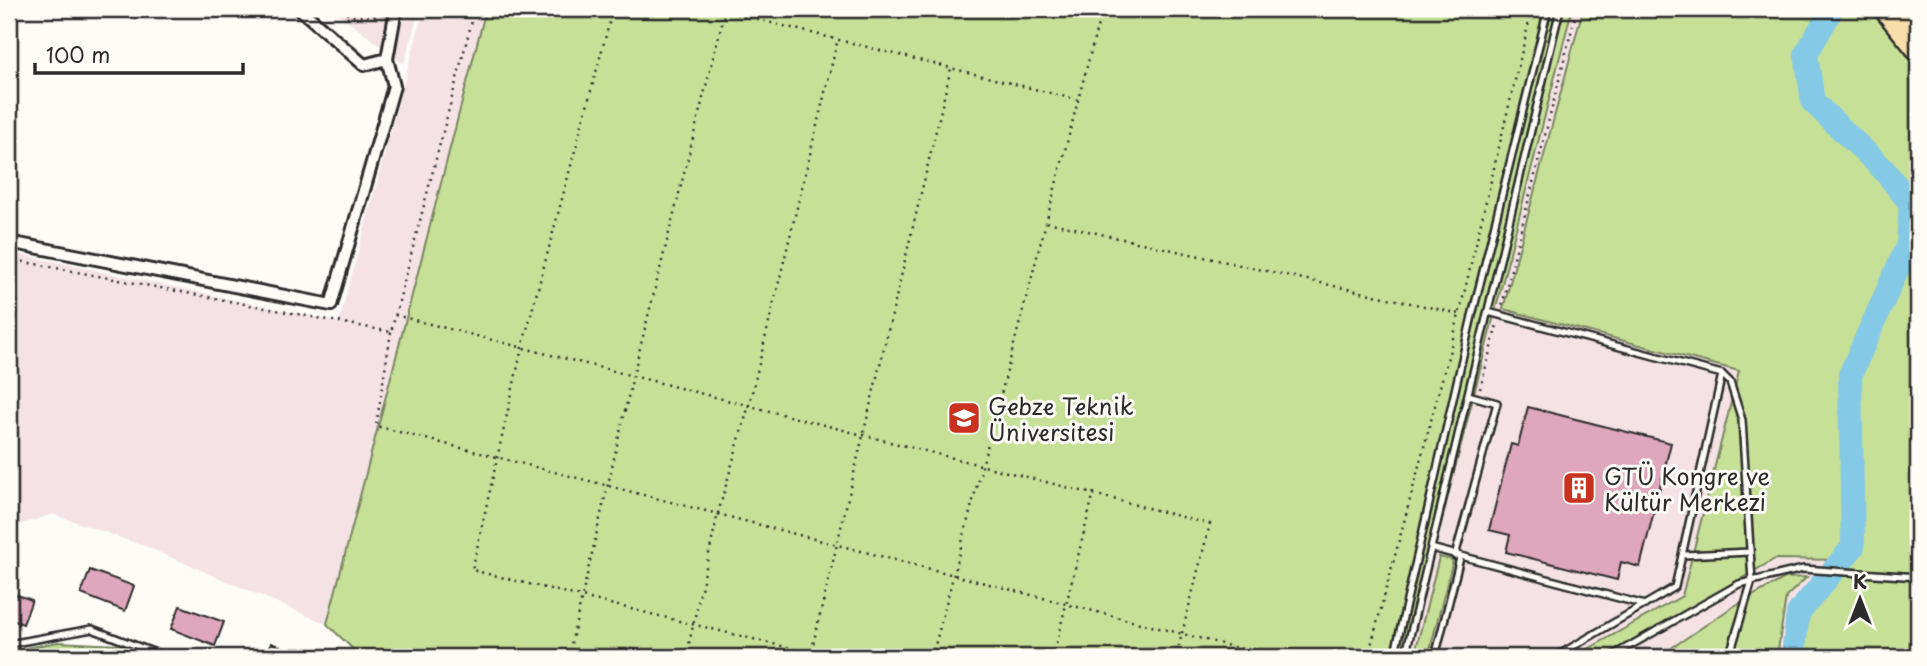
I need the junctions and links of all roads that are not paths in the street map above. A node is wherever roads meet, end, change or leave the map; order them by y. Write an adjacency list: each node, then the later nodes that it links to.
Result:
1 (300, 9): 9 (street)
2 (397, 9): 9 (street)
3 (1548, 9): 23 (lane)
4 (1560, 9): 11 (lane)
5 (1883, 9): 8 (highway)
6 (1899, 9): 7 (highway)
7 (1918, 34)
8 (1918, 52)
9 (387, 59): 10 (street)
10 (9, 242)
11 (1488, 312): 12 (lane); 13 (lane)
12 (1722, 374): 15 (lane); 16 (lane)
13 (1468, 395): 14 (lane); 17 (lane)
14 (1431, 548): 17 (lane); 24 (lane)
15 (1750, 552): 16 (lane); 19 (lane)
16 (1684, 555): 20 (lane)
17 (1458, 557): 20 (lane); 25 (lane)
18 (1918, 577): 19 (lane)
19 (1752, 581): 27 (lane); 28 (lane)
20 (1645, 605): 26 (lane)
21 (9, 644): 22 (lane)
22 (166, 657)
23 (1394, 657)
24 (1405, 657)
25 (1435, 657)
26 (1555, 657)
27 (1610, 657)
28 (1729, 657)

